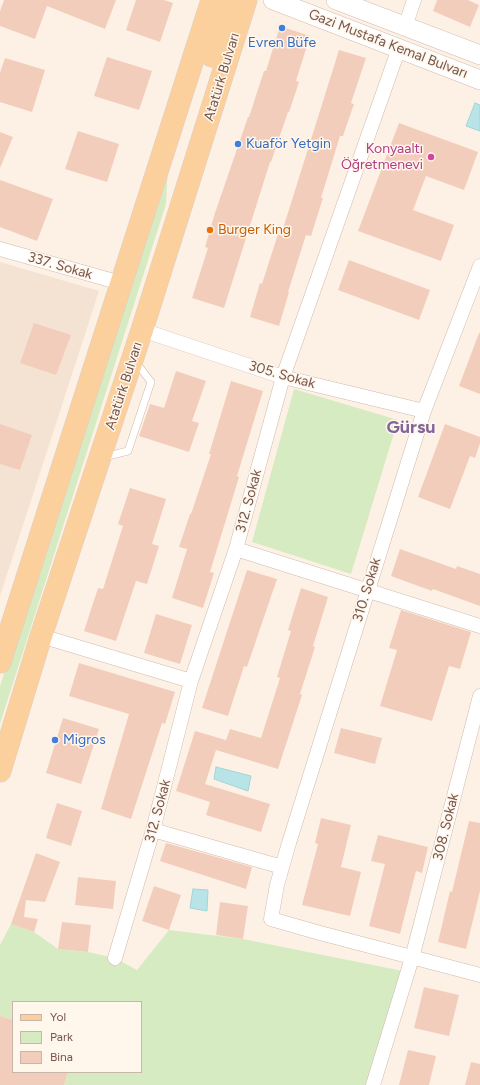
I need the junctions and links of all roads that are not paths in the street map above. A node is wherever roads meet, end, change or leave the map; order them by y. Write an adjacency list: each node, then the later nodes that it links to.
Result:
1 (212, 0): 14 (main road)
2 (229, 0): 11 (main road)
3 (246, 0): 11 (main road, Atatürk Bulvarı)
4 (274, 0): 8 (main road, Gazi Mustafa Kemal Bulvarı)
5 (336, 0): 7 (main road, Gazi Mustafa Kemal Bulvarı)
6 (414, 0): 7 (street)
7 (405, 27): 9 (main road, Gazi Mustafa Kemal Bulvarı)
8 (399, 48): 10 (main road, Gazi Mustafa Kemal Bulvarı); 16 (street, 312. Sokak)
9 (480, 55)
10 (480, 80)
11 (174, 228): 15 (main road, Atatürk Bulvarı)
12 (0, 248): 14 (street, 337. Sokak)
13 (480, 266): 17 (street, 310. Sokak)
14 (121, 284): 22 (main road)
15 (142, 330): 16 (street, 305. Sokak); 21 (main road, Atatürk Bulvarı)
16 (283, 377): 17 (street, 305. Sokak); 18 (street, 312. Sokak)
17 (424, 411): 19 (street, 310. Sokak)
18 (236, 549): 19 (street); 23 (street, 312. Sokak)
19 (367, 590): 20 (street); 27 (street, 310. Sokak)
20 (480, 626)
21 (42, 636): 23 (street); 25 (main road, Atatürk Bulvarı)
22 (0, 662)
23 (191, 681): 26 (street, 312. Sokak)
24 (480, 696): 29 (street, 308. Sokak)
25 (0, 771)
26 (153, 830): 27 (street); 28 (street, 312. Sokak)
27 (282, 867): 29 (street, 310. Sokak)
28 (115, 958)
29 (412, 958): 30 (street); 31 (street, 308. Sokak)
30 (480, 975)
31 (373, 1085)

